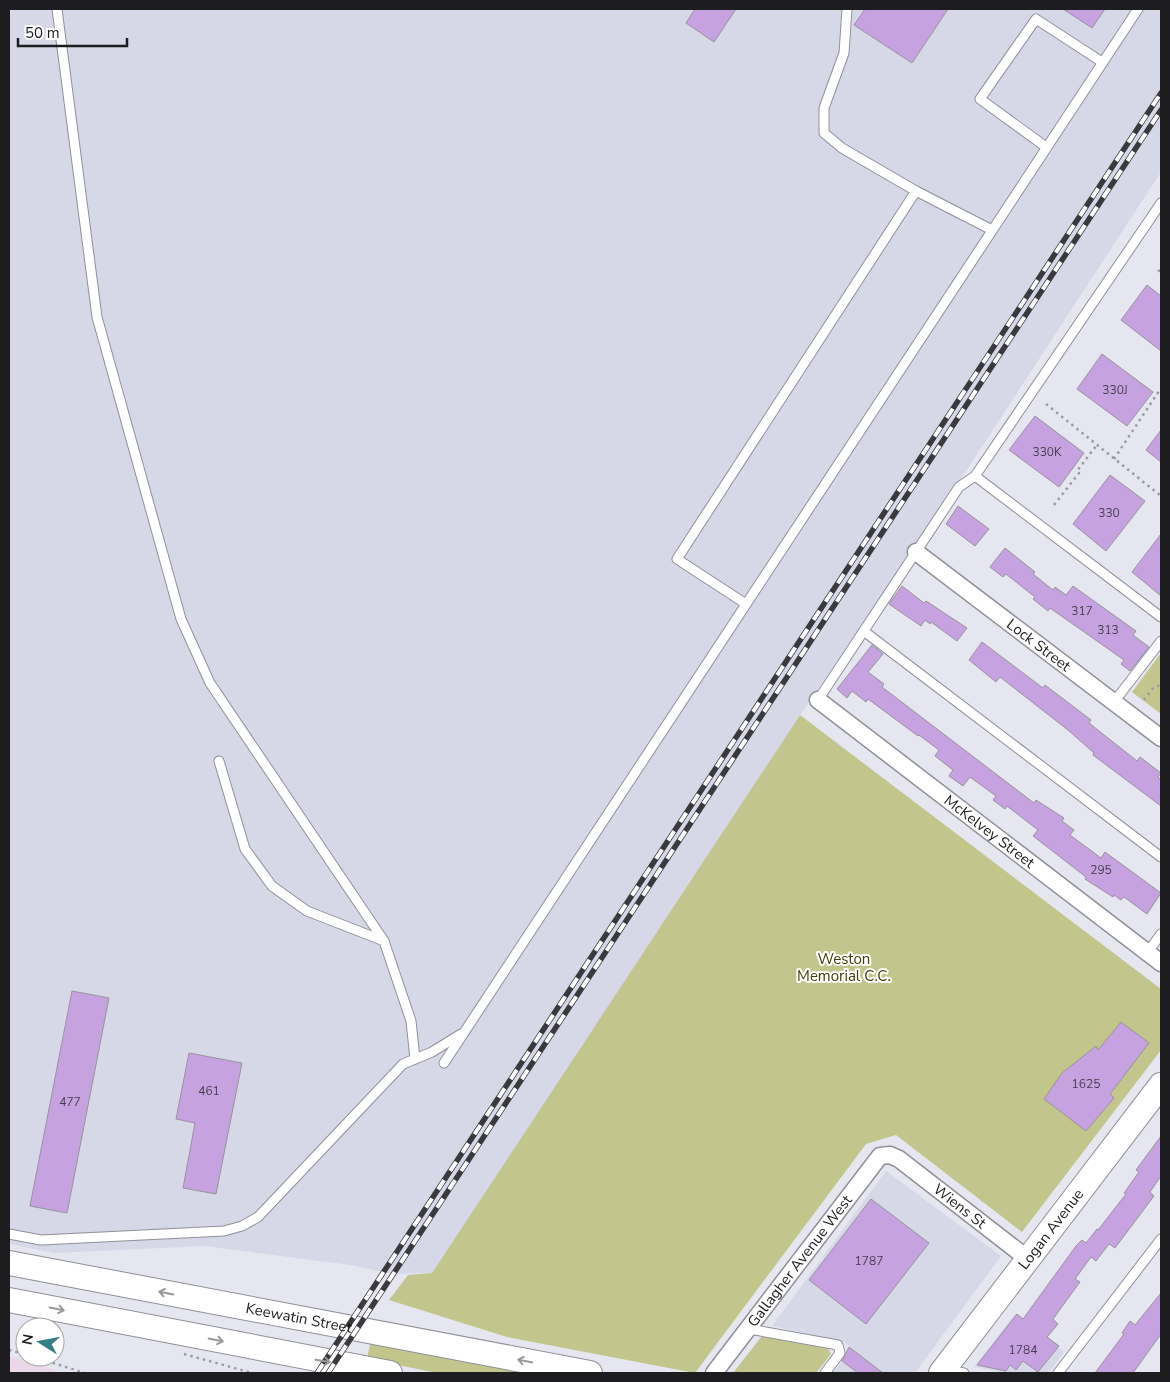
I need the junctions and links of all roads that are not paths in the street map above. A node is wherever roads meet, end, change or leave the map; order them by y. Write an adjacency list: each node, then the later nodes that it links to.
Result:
1 (57, 9): 21 (lane)
2 (846, 9): 6 (lane)
3 (1138, 9): 4 (lane)
4 (1102, 62): 5 (lane); 5 (lane)
5 (1046, 147): 8 (lane)
6 (916, 191): 8 (lane); 11 (lane)
7 (1161, 203): 9 (lane)
8 (992, 230): 11 (lane)
9 (976, 476): 10 (lane); 12 (lane)
10 (916, 552): 13 (lane); 16 (street, Lock Street)
11 (746, 604): 24 (lane)
12 (1161, 616)
13 (865, 632): 15 (lane); 19 (lane)
14 (1161, 641): 16 (lane)
15 (818, 700): 22 (street, McKelvey Street)
16 (1114, 702): 17 (street, Lock Street)
17 (1161, 738)
18 (219, 761): 21 (lane)
19 (1161, 857)
20 (1161, 934): 22 (lane)
21 (384, 941): 25 (lane)
22 (1147, 953): 23 (street, McKelvey Street)
23 (1161, 963)
24 (463, 1033): 25 (lane); 26 (lane)
25 (415, 1059): 29 (lane)
26 (444, 1063)
27 (1161, 1085): 31 (main road, Logan Avenue)
28 (890, 1155): 31 (street, Wiens St); 34 (street, Gallagher Avenue West)
29 (9, 1234)
30 (1161, 1239): 40 (lane)
31 (1028, 1259): 35 (main road, Logan Avenue)
32 (9, 1262): 37 (main road, Keewatin Street, one-way to 32)
33 (9, 1300): 36 (main road, one-way to 36)
34 (749, 1329): 38 (street, Gallagher Avenue West); 39 (lane)
35 (949, 1372)
36 (390, 1373)
37 (590, 1373)
38 (714, 1373)
39 (825, 1373)
40 (1058, 1373)

